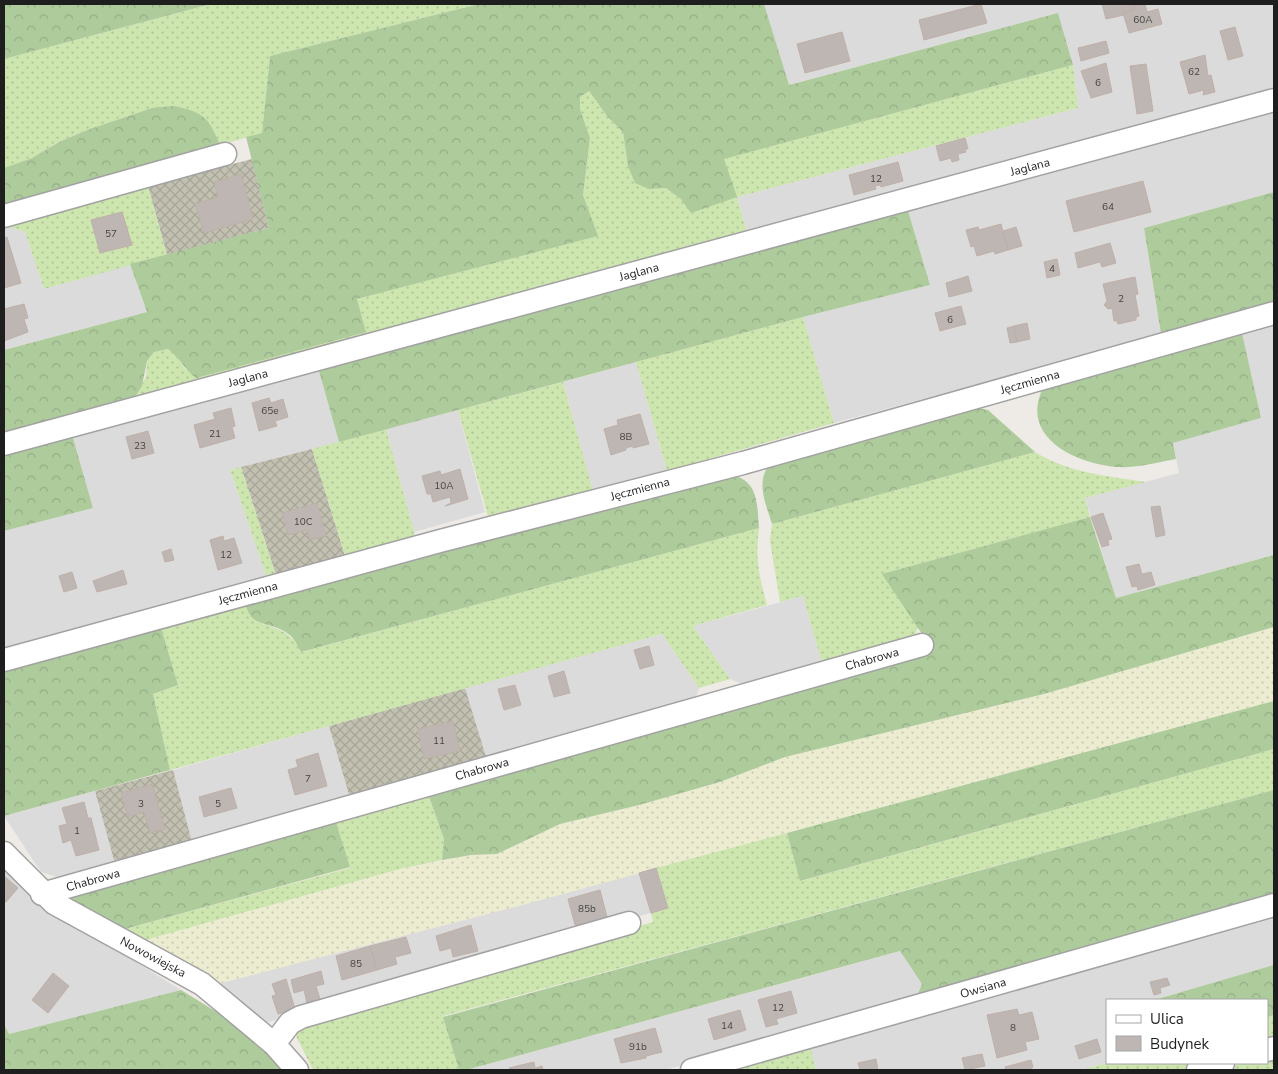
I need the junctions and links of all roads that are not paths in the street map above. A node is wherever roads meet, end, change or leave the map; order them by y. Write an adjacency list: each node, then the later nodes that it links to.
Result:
1 (1274, 100): 5 (street, Jaglana)
2 (225, 154): 3 (street)
3 (4, 216)
4 (1274, 313): 7 (street, Jęczmienna)
5 (4, 444)
6 (922, 645): 9 (street, Chabrowa)
7 (4, 660)
8 (4, 853): 9 (street, Nowowiejska)
9 (42, 894): 12 (street, Nowowiejska)
10 (1274, 905): 15 (street, Owsiana)
11 (629, 924): 12 (street)
12 (274, 1044): 14 (street, Nowowiejska)
13 (1219, 1064): 16 (street)
14 (297, 1070)
15 (692, 1070)
16 (1198, 1070)

